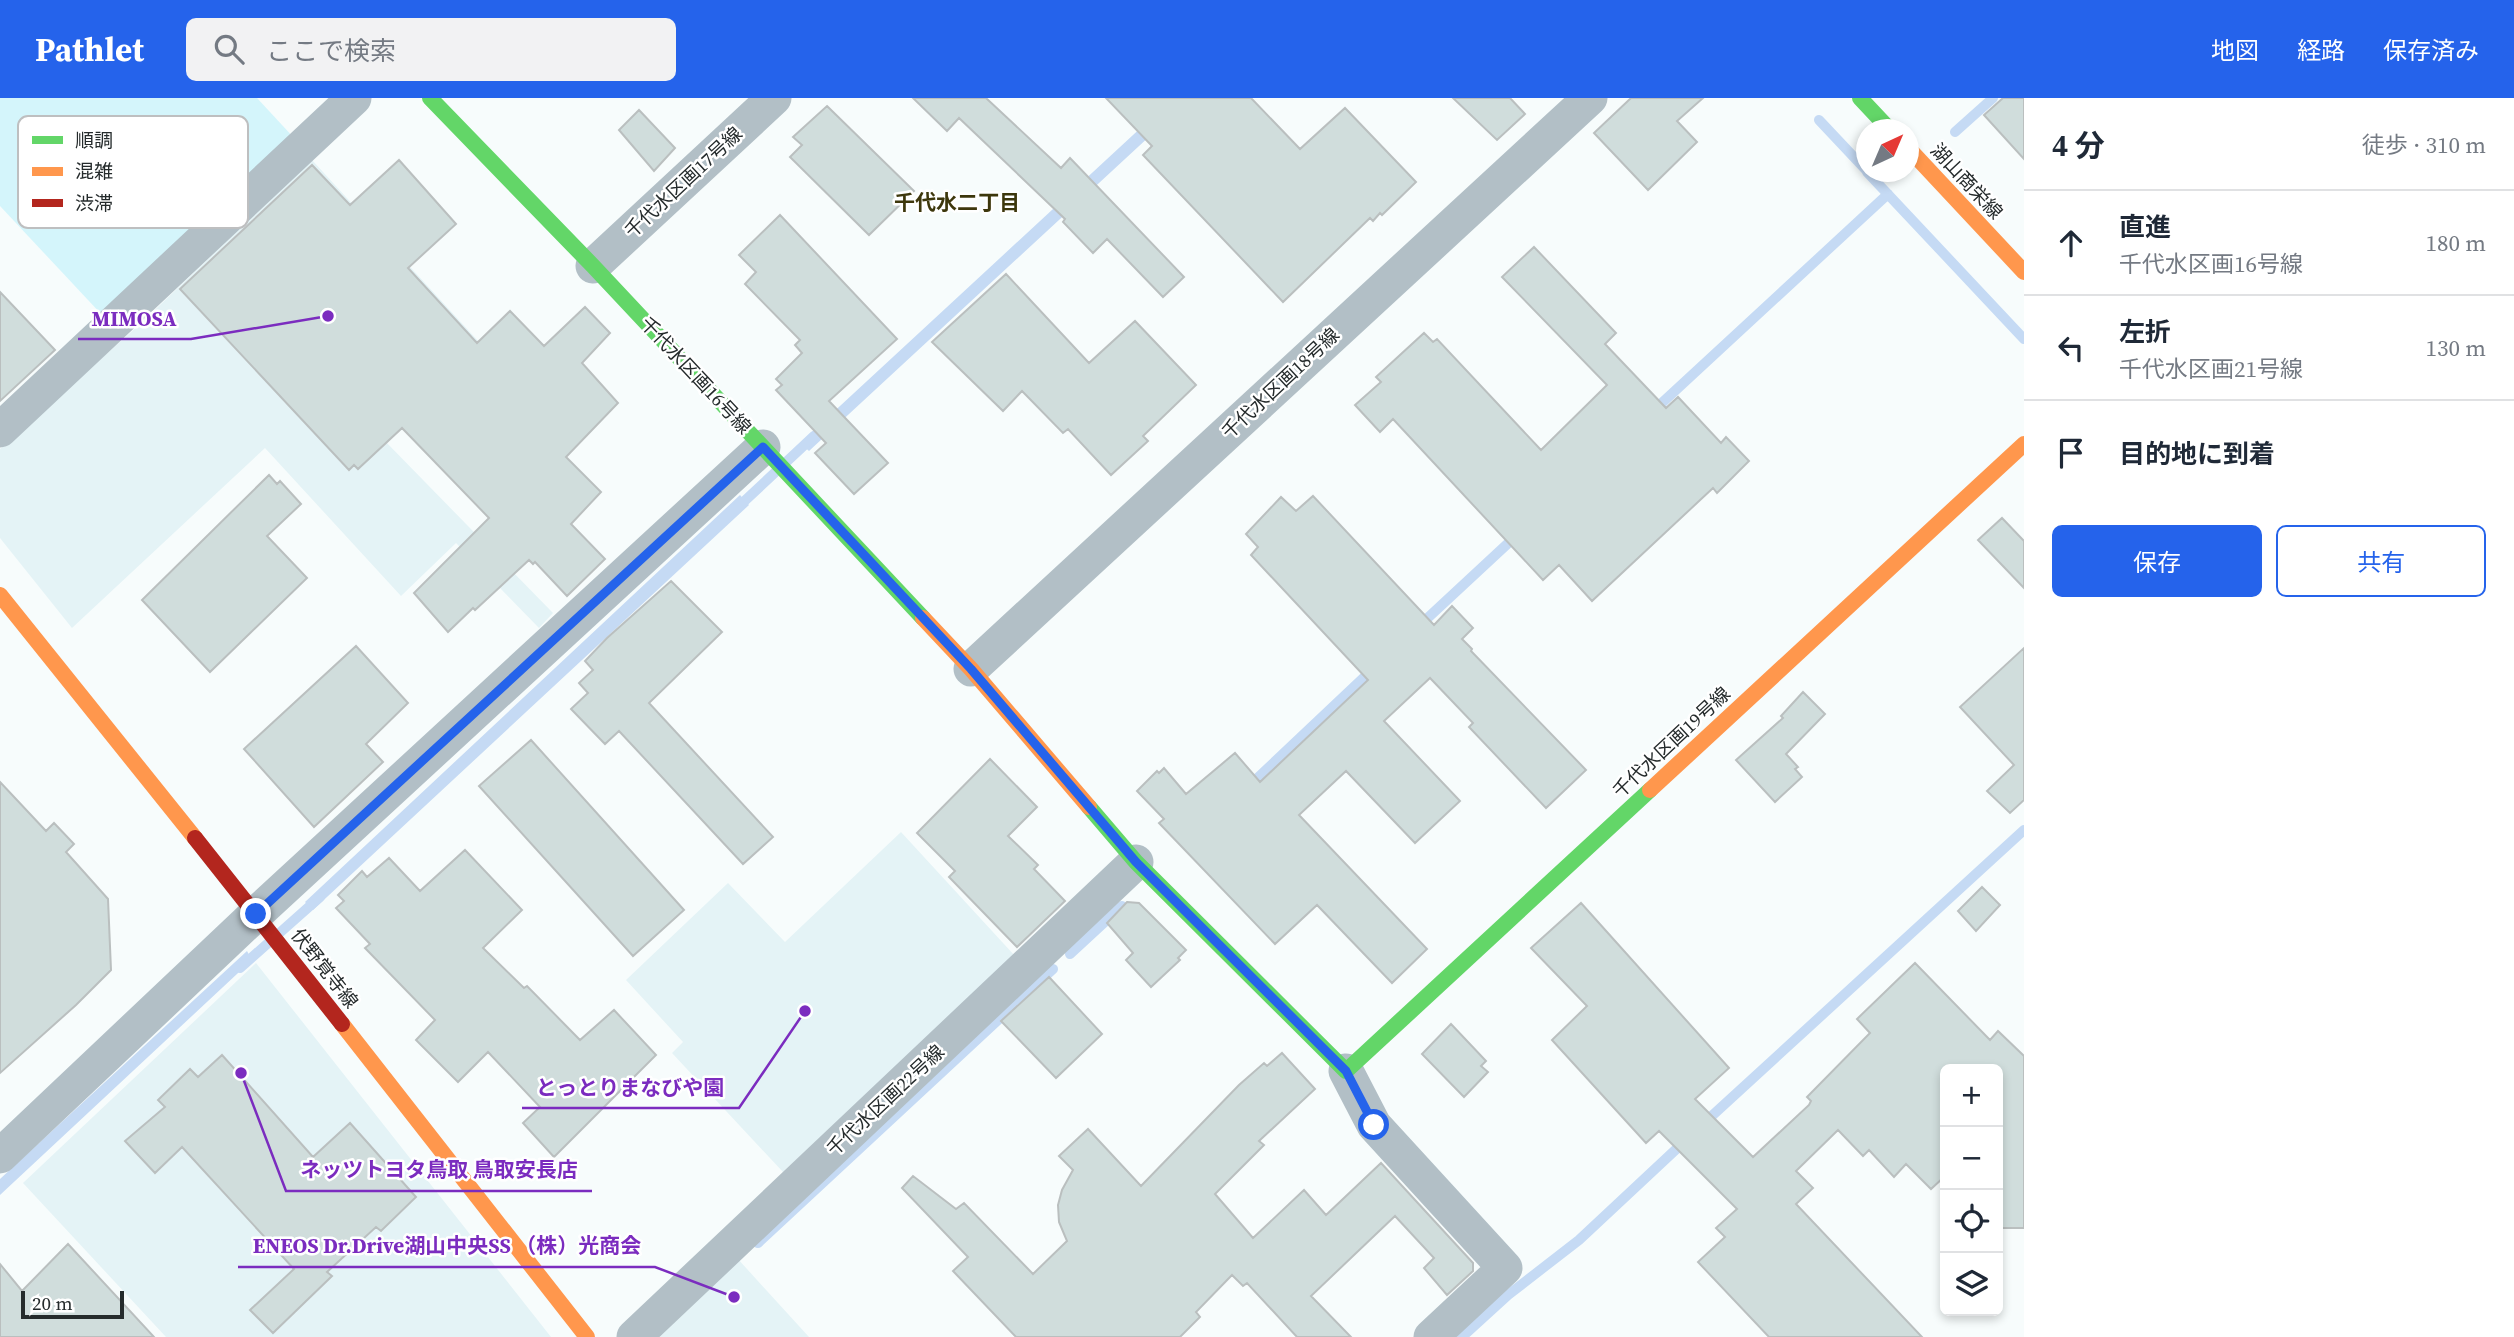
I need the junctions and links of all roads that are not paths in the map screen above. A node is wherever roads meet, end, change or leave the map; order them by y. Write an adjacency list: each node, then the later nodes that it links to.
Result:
1 (354, 98): 8 (street)
2 (430, 98): 10 (street, 千代水区画16号線)
3 (774, 98): 10 (street, 千代水区画17号線)
4 (1590, 98): 16 (street, 千代水区画18号線)
5 (1860, 98): 6 (street)
6 (1880, 119)
7 (1919, 160): 11 (street, 湖山商栄線)
8 (248, 197)
9 (215, 228): 12 (street)
10 (593, 266): 14 (street, 千代水区画16号線)
11 (2024, 272)
12 (0, 430)
13 (2024, 444): 19 (street, 千代水区画19号線)
14 (763, 447): 16 (street, 千代水区画16号線); 18 (street)
15 (0, 595): 18 (street, 伏野覚寺線)
16 (971, 669): 17 (street, 千代水区画16号線)
17 (1136, 862): 19 (street, 千代水区画16号線); 22 (street, 千代水区画22号線)
18 (256, 914): 20 (street); 21 (street, 伏野覚寺線)
19 (1346, 1071): 23 (street, 千代水区画16号線)
20 (0, 1156)
21 (587, 1337)
22 (634, 1337)
23 (1431, 1337)

